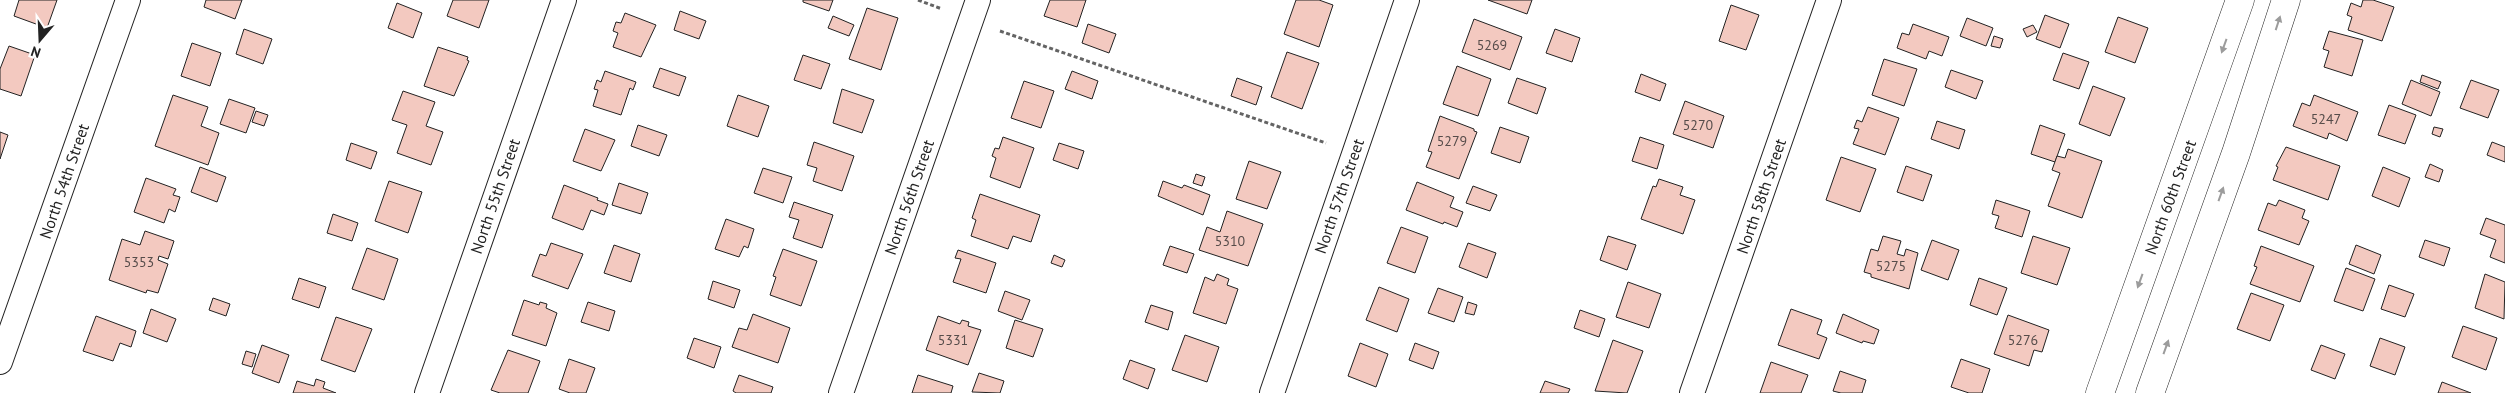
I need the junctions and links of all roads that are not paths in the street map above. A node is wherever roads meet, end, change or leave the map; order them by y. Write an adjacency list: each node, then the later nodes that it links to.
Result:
1 (128, 0): 8 (street, North 54th Street)
2 (564, 0): 9 (street, North 55th Street)
3 (978, 0): 10 (street, North 56th Street)
4 (1407, 0): 11 (street, North 57th Street)
5 (1829, 0): 12 (street, North 58th Street)
6 (2240, 0): 13 (main road, North 60th Street, one-way to 13)
7 (2286, 0): 14 (main road, one-way to 7)
8 (0, 362)
9 (427, 393)
10 (841, 393)
11 (1272, 393)
12 (1692, 393)
13 (2100, 393)
14 (2150, 393)

